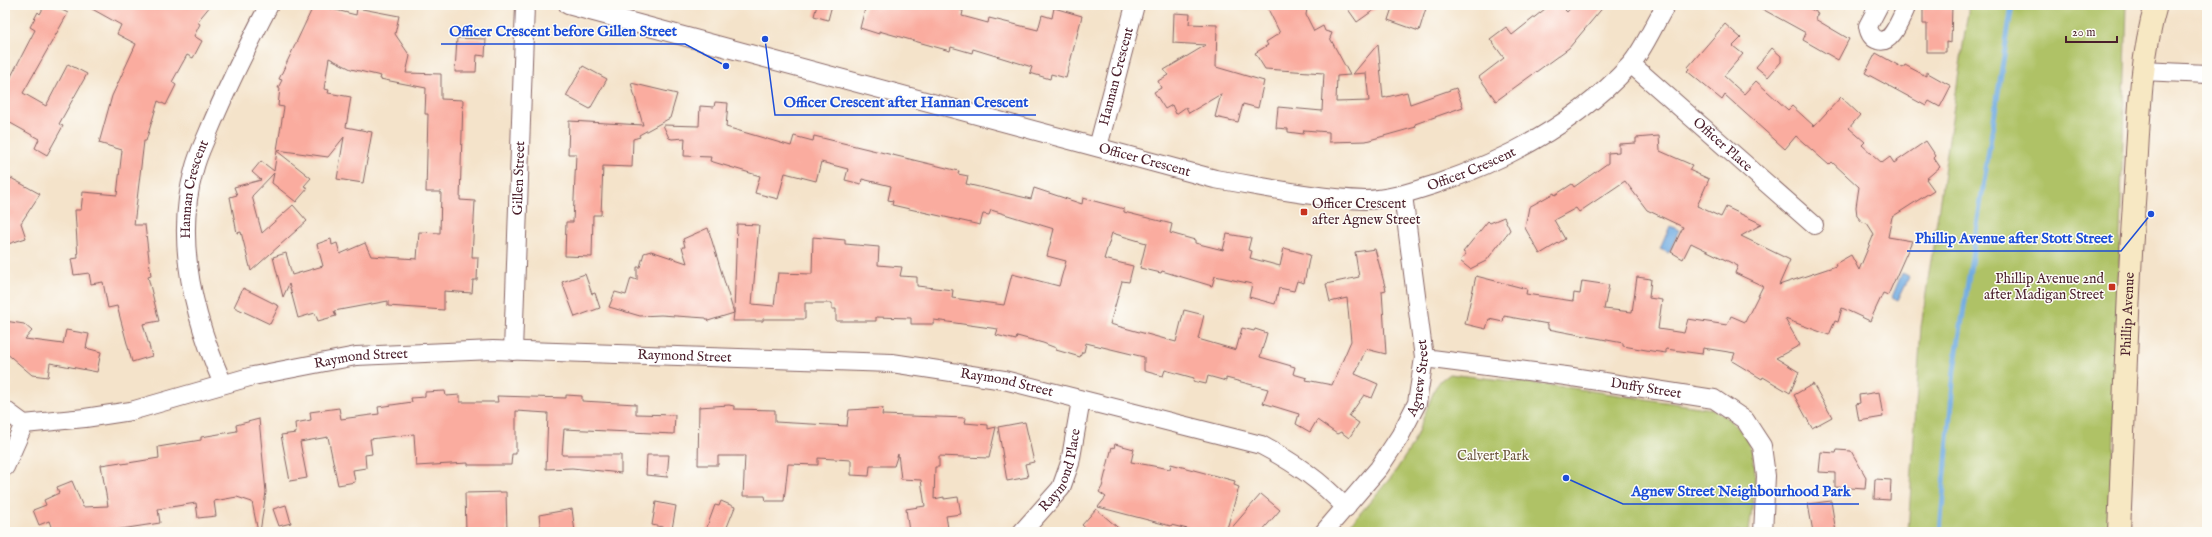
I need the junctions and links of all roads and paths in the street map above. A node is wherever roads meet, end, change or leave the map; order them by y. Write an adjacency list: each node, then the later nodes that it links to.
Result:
1 (269, 5): 17 (street, Hannan Crescent)
2 (525, 5): 15 (street, Gillen Street)
3 (568, 5): 12 (street, Officer Crescent)
4 (1135, 5): 12 (street, Hannan Crescent)
5 (1666, 5): 9 (street, Officer Crescent)
6 (1879, 5): 7 (street)
7 (1905, 5)
8 (2152, 12): 10 (street, Phillip Avenue)
9 (1631, 64): 13 (street, Officer Crescent); 14 (street, Officer Place)
10 (2142, 71): 11 (street); 26 (street, Phillip Avenue)
11 (2207, 74)
12 (1098, 147): 13 (street, Officer Crescent)
13 (1403, 194): 16 (street, Agnew Street)
14 (1814, 225)
15 (513, 351): 17 (street, Raymond Street); 18 (street, Raymond Street)
16 (1424, 358): 22 (street, Agnew Street); 25 (street, Duffy Street)
17 (223, 384): 20 (street, Raymond Street)
18 (1081, 400): 22 (street, Raymond Street); 23 (street, Raymond Place)
19 (5, 410): 20 (street)
20 (24, 424): 21 (street)
21 (5, 467)
22 (1346, 508): 24 (street, Agnew Street)
23 (1022, 532)
24 (1324, 532)
25 (1763, 532)
26 (2119, 532)

